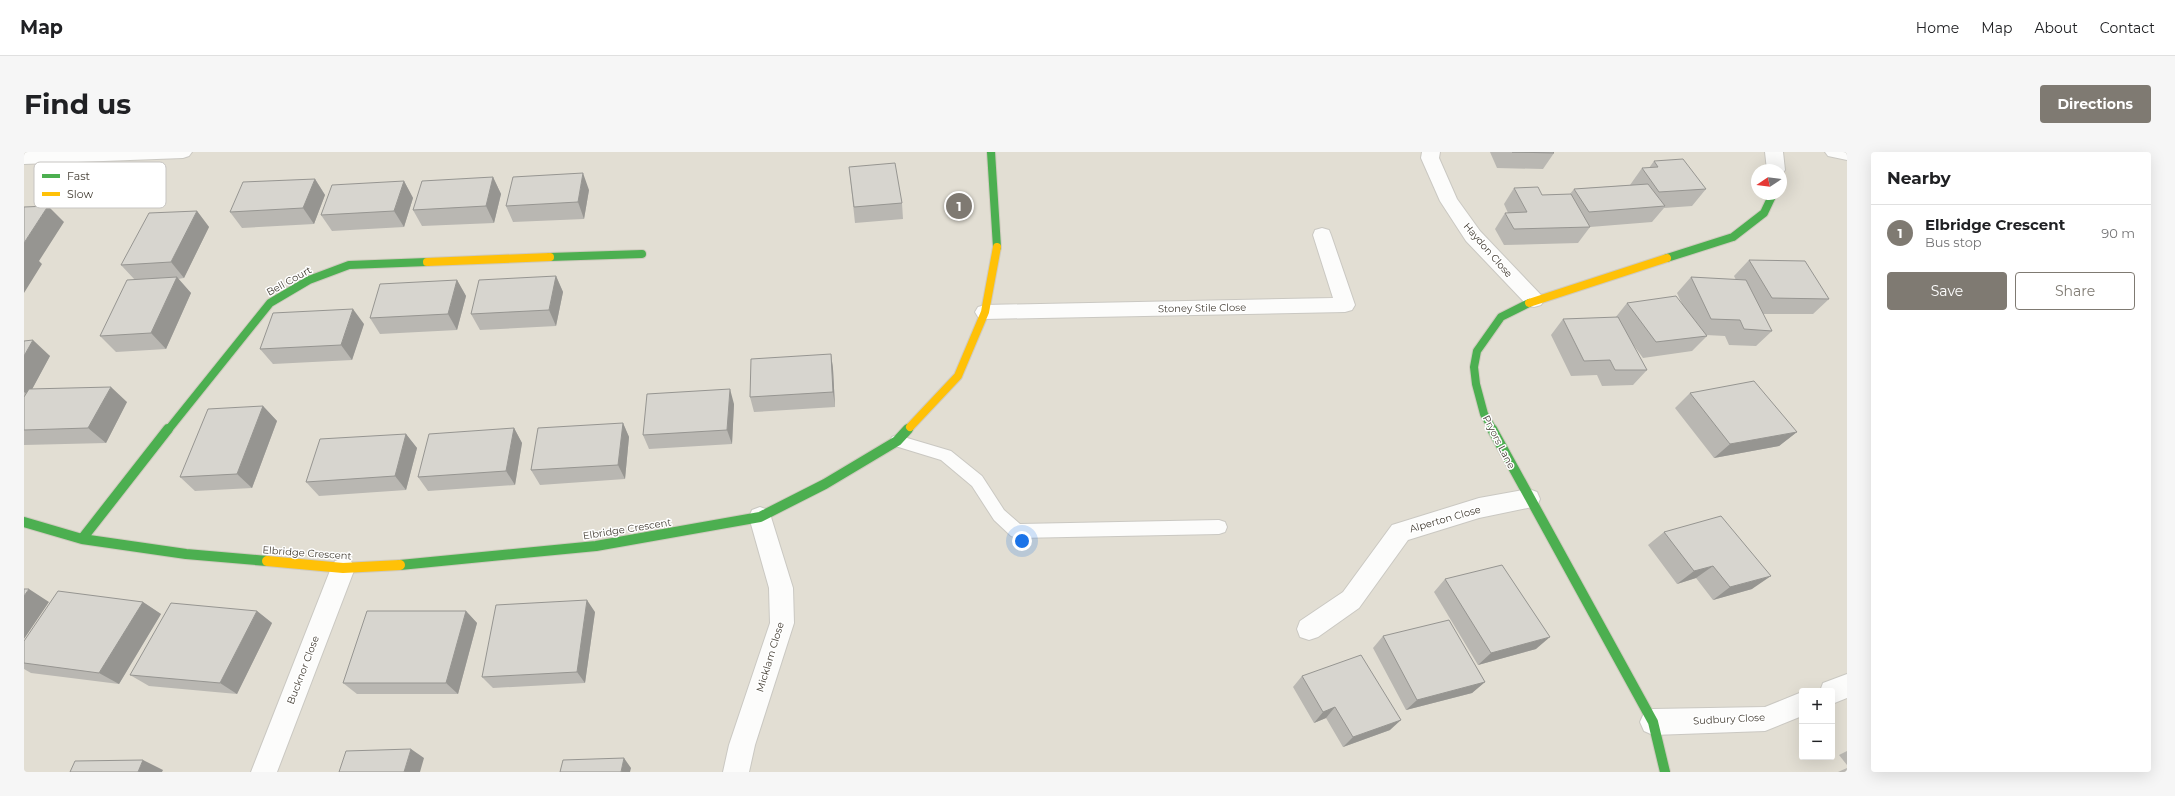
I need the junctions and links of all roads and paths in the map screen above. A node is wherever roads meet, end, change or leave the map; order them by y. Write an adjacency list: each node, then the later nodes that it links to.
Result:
1 (183, 152): 7 (street)
2 (991, 152): 13 (street, Elbridge Crescent)
3 (1431, 152): 12 (street, Haydon Close)
4 (1774, 152): 8 (street)
5 (1834, 152): 6 (street)
6 (1847, 154)
7 (24, 158)
8 (1775, 164)
9 (1770, 200): 12 (street, Pryors Lane)
10 (1322, 236): 13 (street, Stoney Stile Close)
11 (642, 254): 19 (street, Bell Court)
12 (1534, 300): 15 (street, Pryors Lane)
13 (985, 312): 14 (street, Elbridge Crescent)
14 (897, 441): 16 (street, Elbridge Crescent); 18 (lane)
15 (1528, 499): 21 (street, Alperton Close); 25 (street, Pryors Lane)
16 (760, 517): 20 (street, Elbridge Crescent); 27 (street, Micklam Close)
17 (24, 522): 19 (street, Elbridge Crescent)
18 (1219, 527)
19 (82, 539): 20 (street, Elbridge Crescent)
20 (343, 568): 26 (street, Bucknor Close)
21 (1309, 629)
22 (1847, 686): 23 (street)
23 (1835, 691)
24 (1799, 705): 25 (street, Sudbury Close)
25 (1653, 722): 28 (street, Pryors Lane)
26 (264, 772)
27 (736, 772)
28 (1665, 772)

